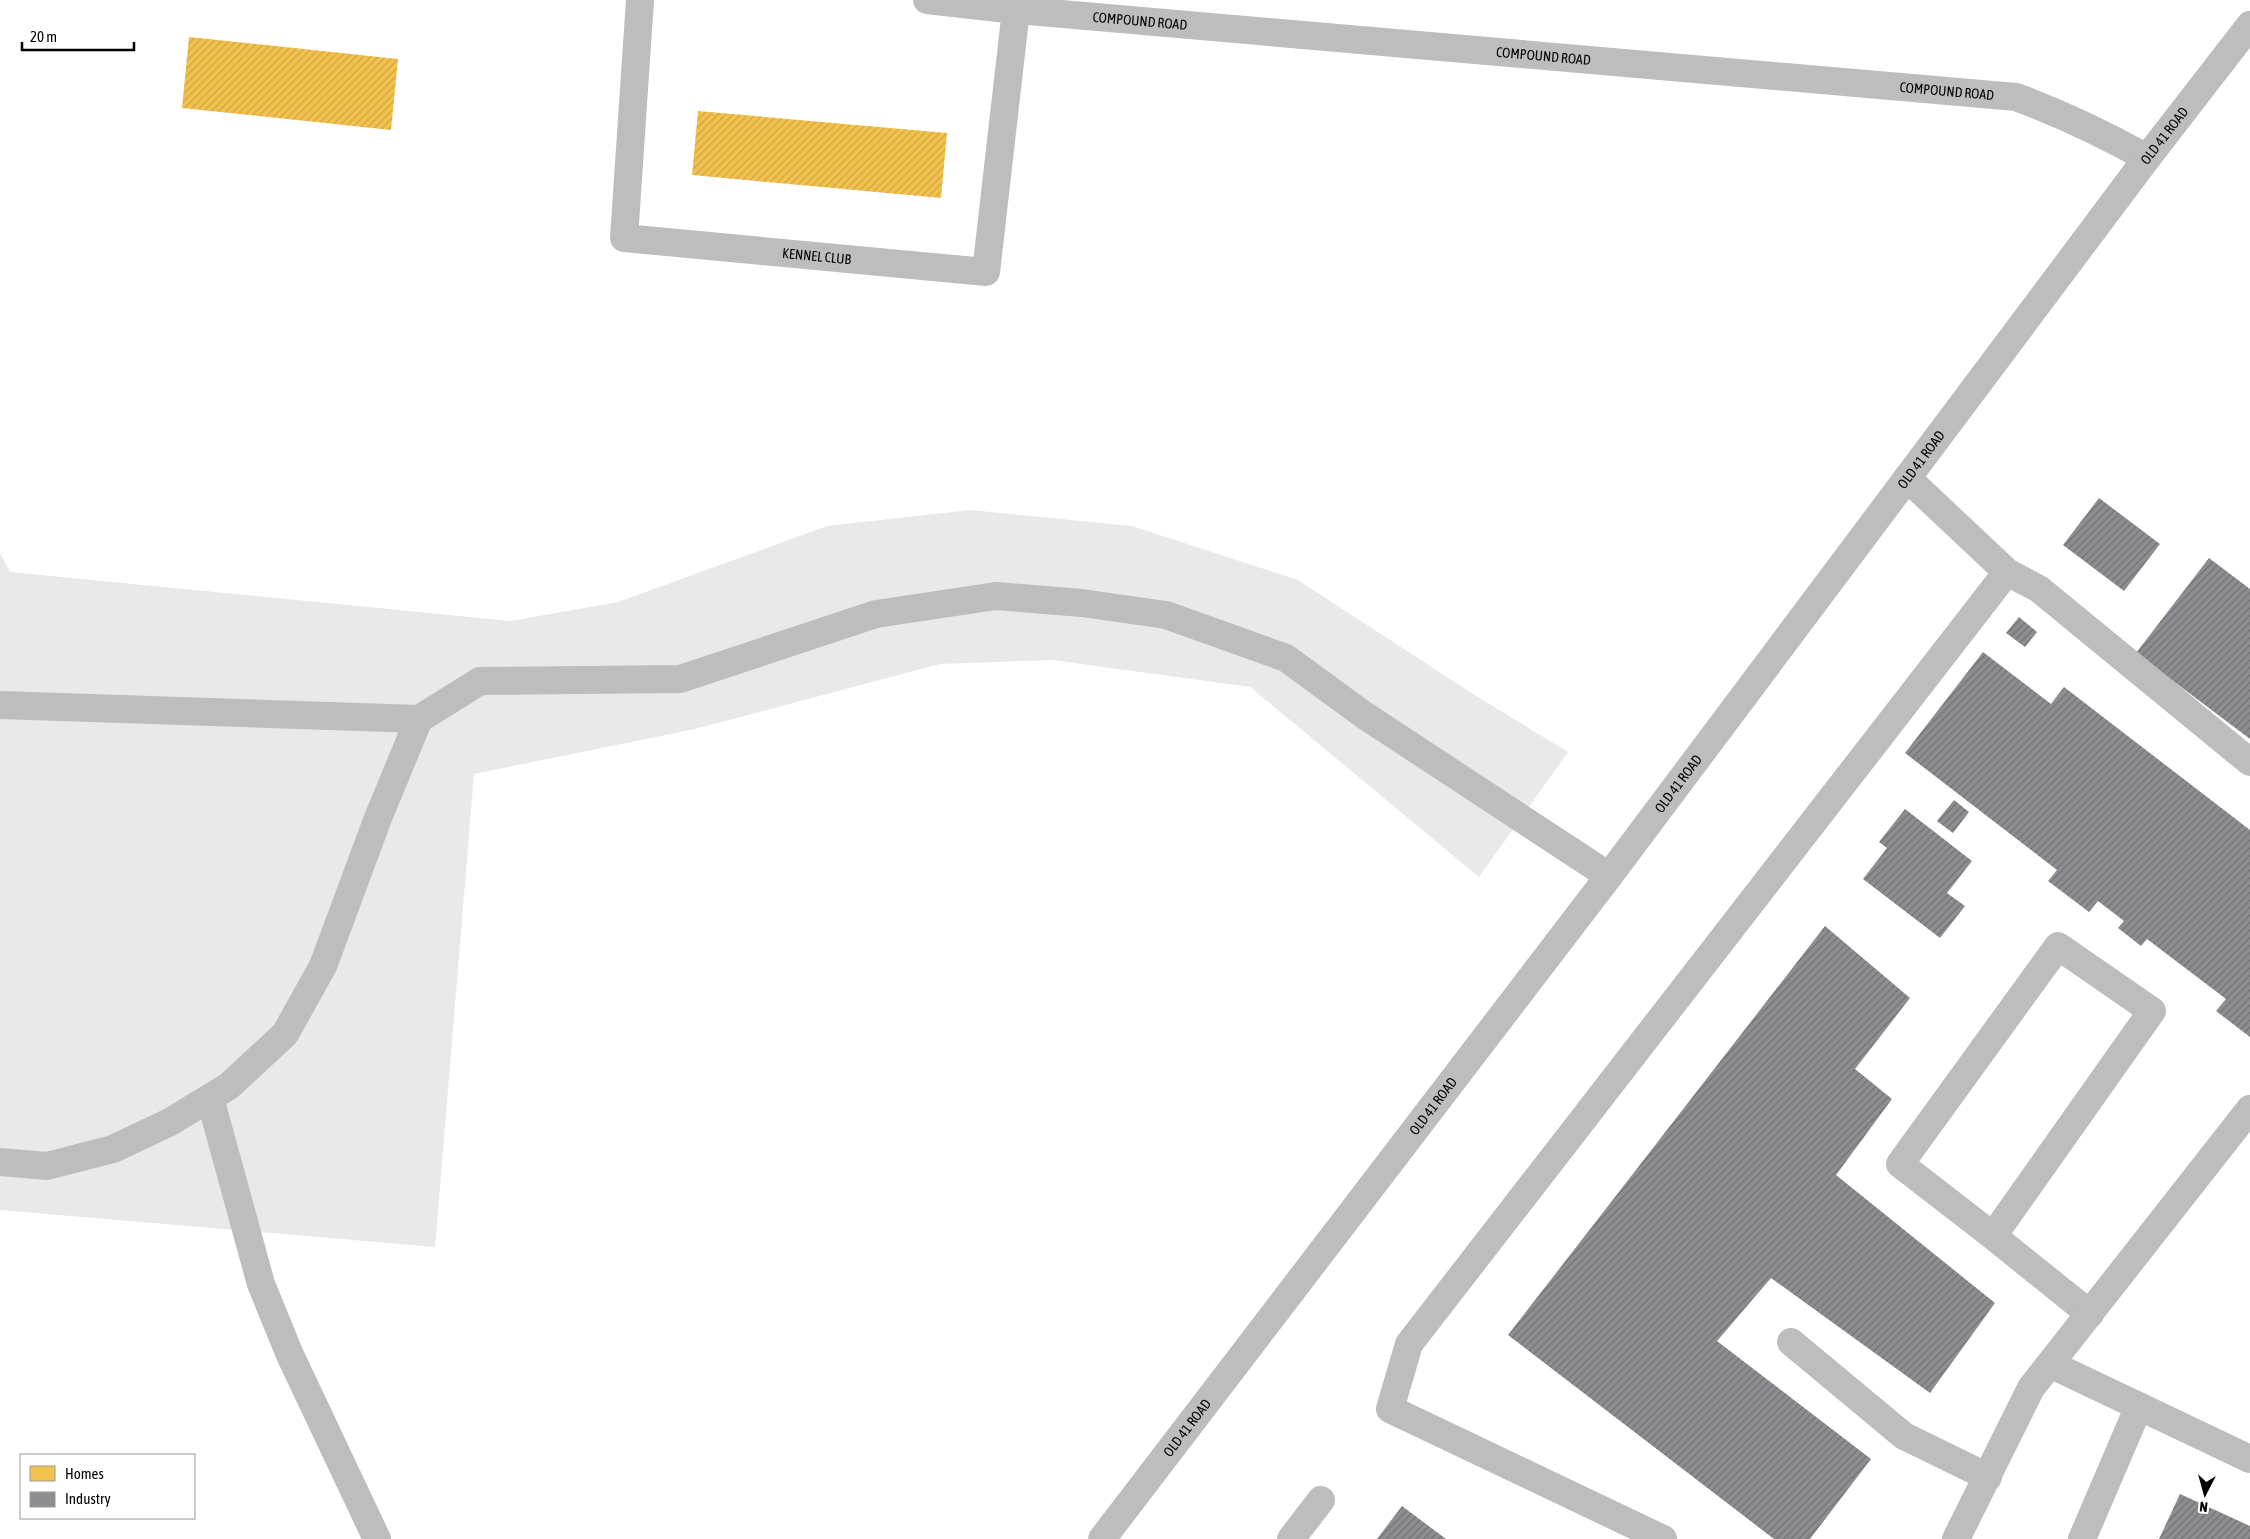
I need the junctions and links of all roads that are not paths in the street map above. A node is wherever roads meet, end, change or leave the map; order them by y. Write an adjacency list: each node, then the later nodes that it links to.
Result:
1 (640, 0): 3 (street, KENNEL CLUB)
2 (927, 0): 3 (street, COMPOUND ROAD)
3 (1016, 10): 5 (street, COMPOUND ROAD)
4 (2250, 25): 5 (street, OLD 41 ROAD)
5 (2147, 158): 6 (street, OLD 41 ROAD)
6 (1907, 478): 7 (street); 11 (street, OLD 41 ROAD)
7 (2007, 572): 10 (street); 26 (street)
8 (0, 705): 9 (street)
9 (419, 720): 11 (street); 12 (street)
10 (2250, 762)
11 (1609, 876): 24 (street, OLD 41 ROAD)
12 (210, 1098): 14 (street); 23 (street)
13 (2250, 1109): 16 (street)
14 (0, 1162)
15 (1993, 1236): 15 (street); 16 (street)
16 (2090, 1314): 18 (street)
17 (1791, 1342): 21 (street)
18 (2050, 1364): 19 (street); 21 (street)
19 (2139, 1406): 20 (street); 28 (street)
20 (2250, 1459)
21 (1988, 1477): 27 (street)
22 (1322, 1500): 25 (street)
23 (377, 1539)
24 (1102, 1539)
25 (1291, 1539)
26 (1663, 1539)
27 (1956, 1539)
28 (2082, 1539)

